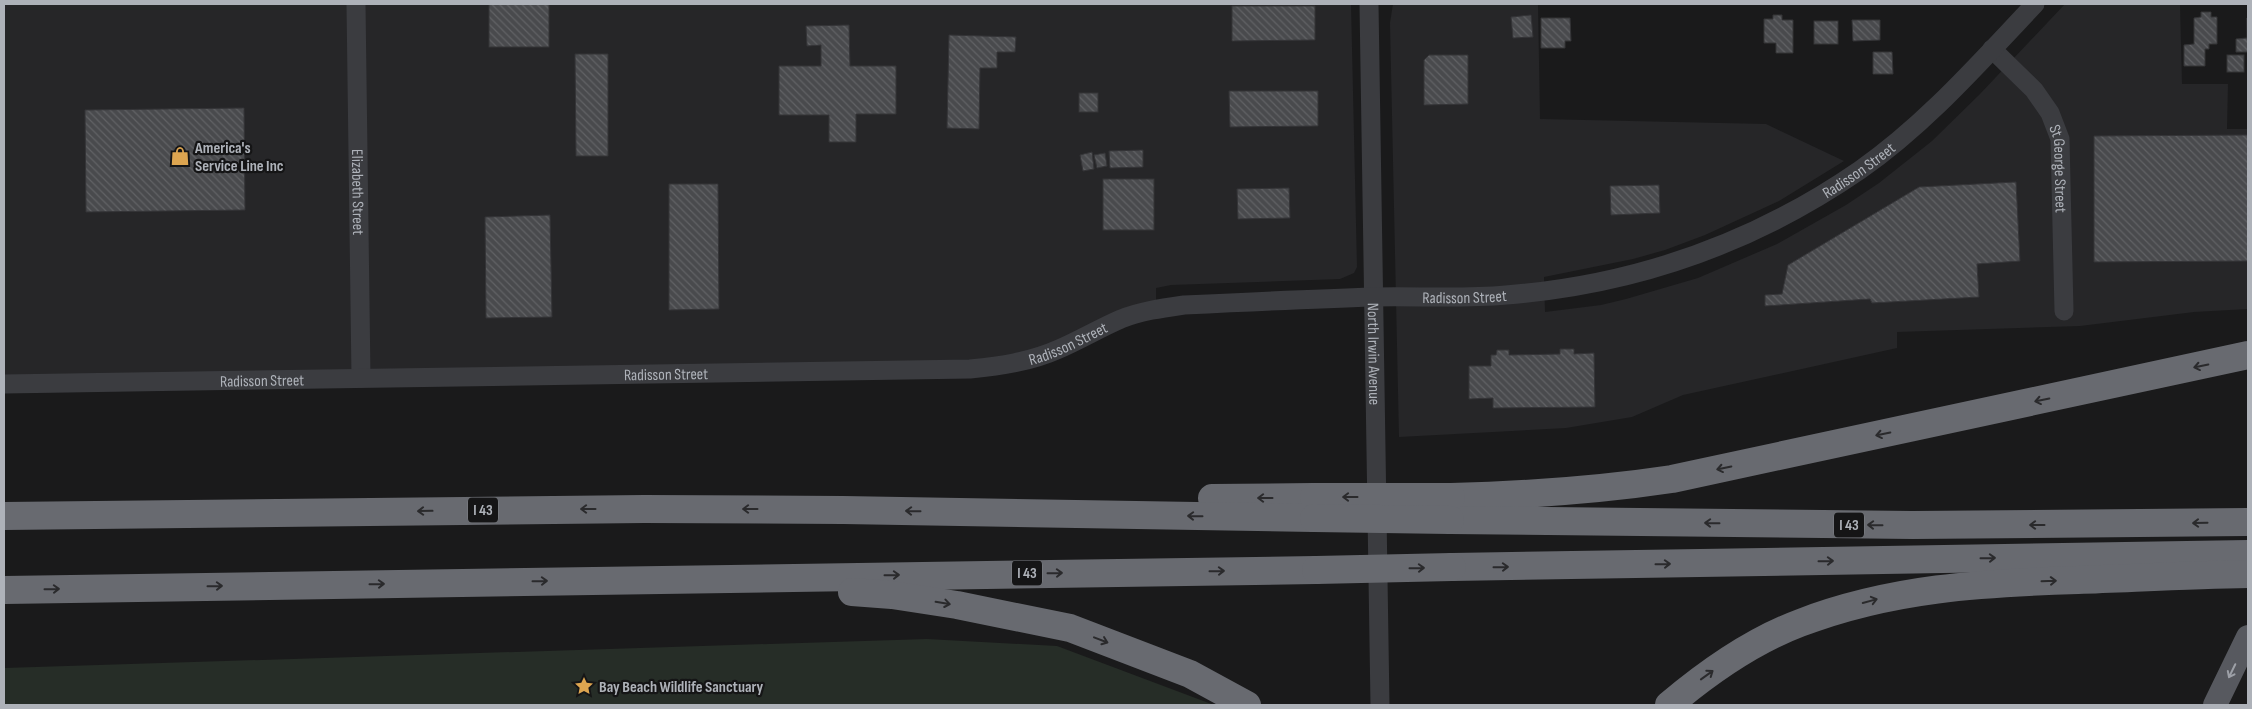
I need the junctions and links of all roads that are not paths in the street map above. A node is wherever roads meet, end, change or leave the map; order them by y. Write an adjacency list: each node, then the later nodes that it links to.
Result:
1 (356, 4): 8 (street, Elizabeth Street)
2 (1369, 4): 5 (street, North Irwin Avenue)
3 (2035, 4): 4 (street, Radisson Street)
4 (1992, 49): 5 (street, Radisson Street); 6 (street, St George Street)
5 (1374, 297): 8 (street, Radisson Street); 18 (street, North Irwin Avenue)
6 (2064, 311)
7 (2248, 355): 10 (highway, one-way to 10)
8 (361, 378): 9 (street, Radisson Street)
9 (4, 384)
10 (1451, 508): 11 (highway, I 43, one-way to 11, bridge); 12 (highway, I 43, one-way to 10)
11 (4, 516)
12 (2248, 522)
13 (2242, 564): 14 (highway, I 43, one-way to 13, bridge); 19 (highway, one-way to 13)
14 (739, 578): 15 (highway, I 43, one-way to 14); 17 (highway, one-way to 17)
15 (4, 590)
16 (2248, 637): 20 (main road, one-way to 20)
17 (1247, 705)
18 (1380, 705)
19 (1669, 705)
20 (2215, 705)

